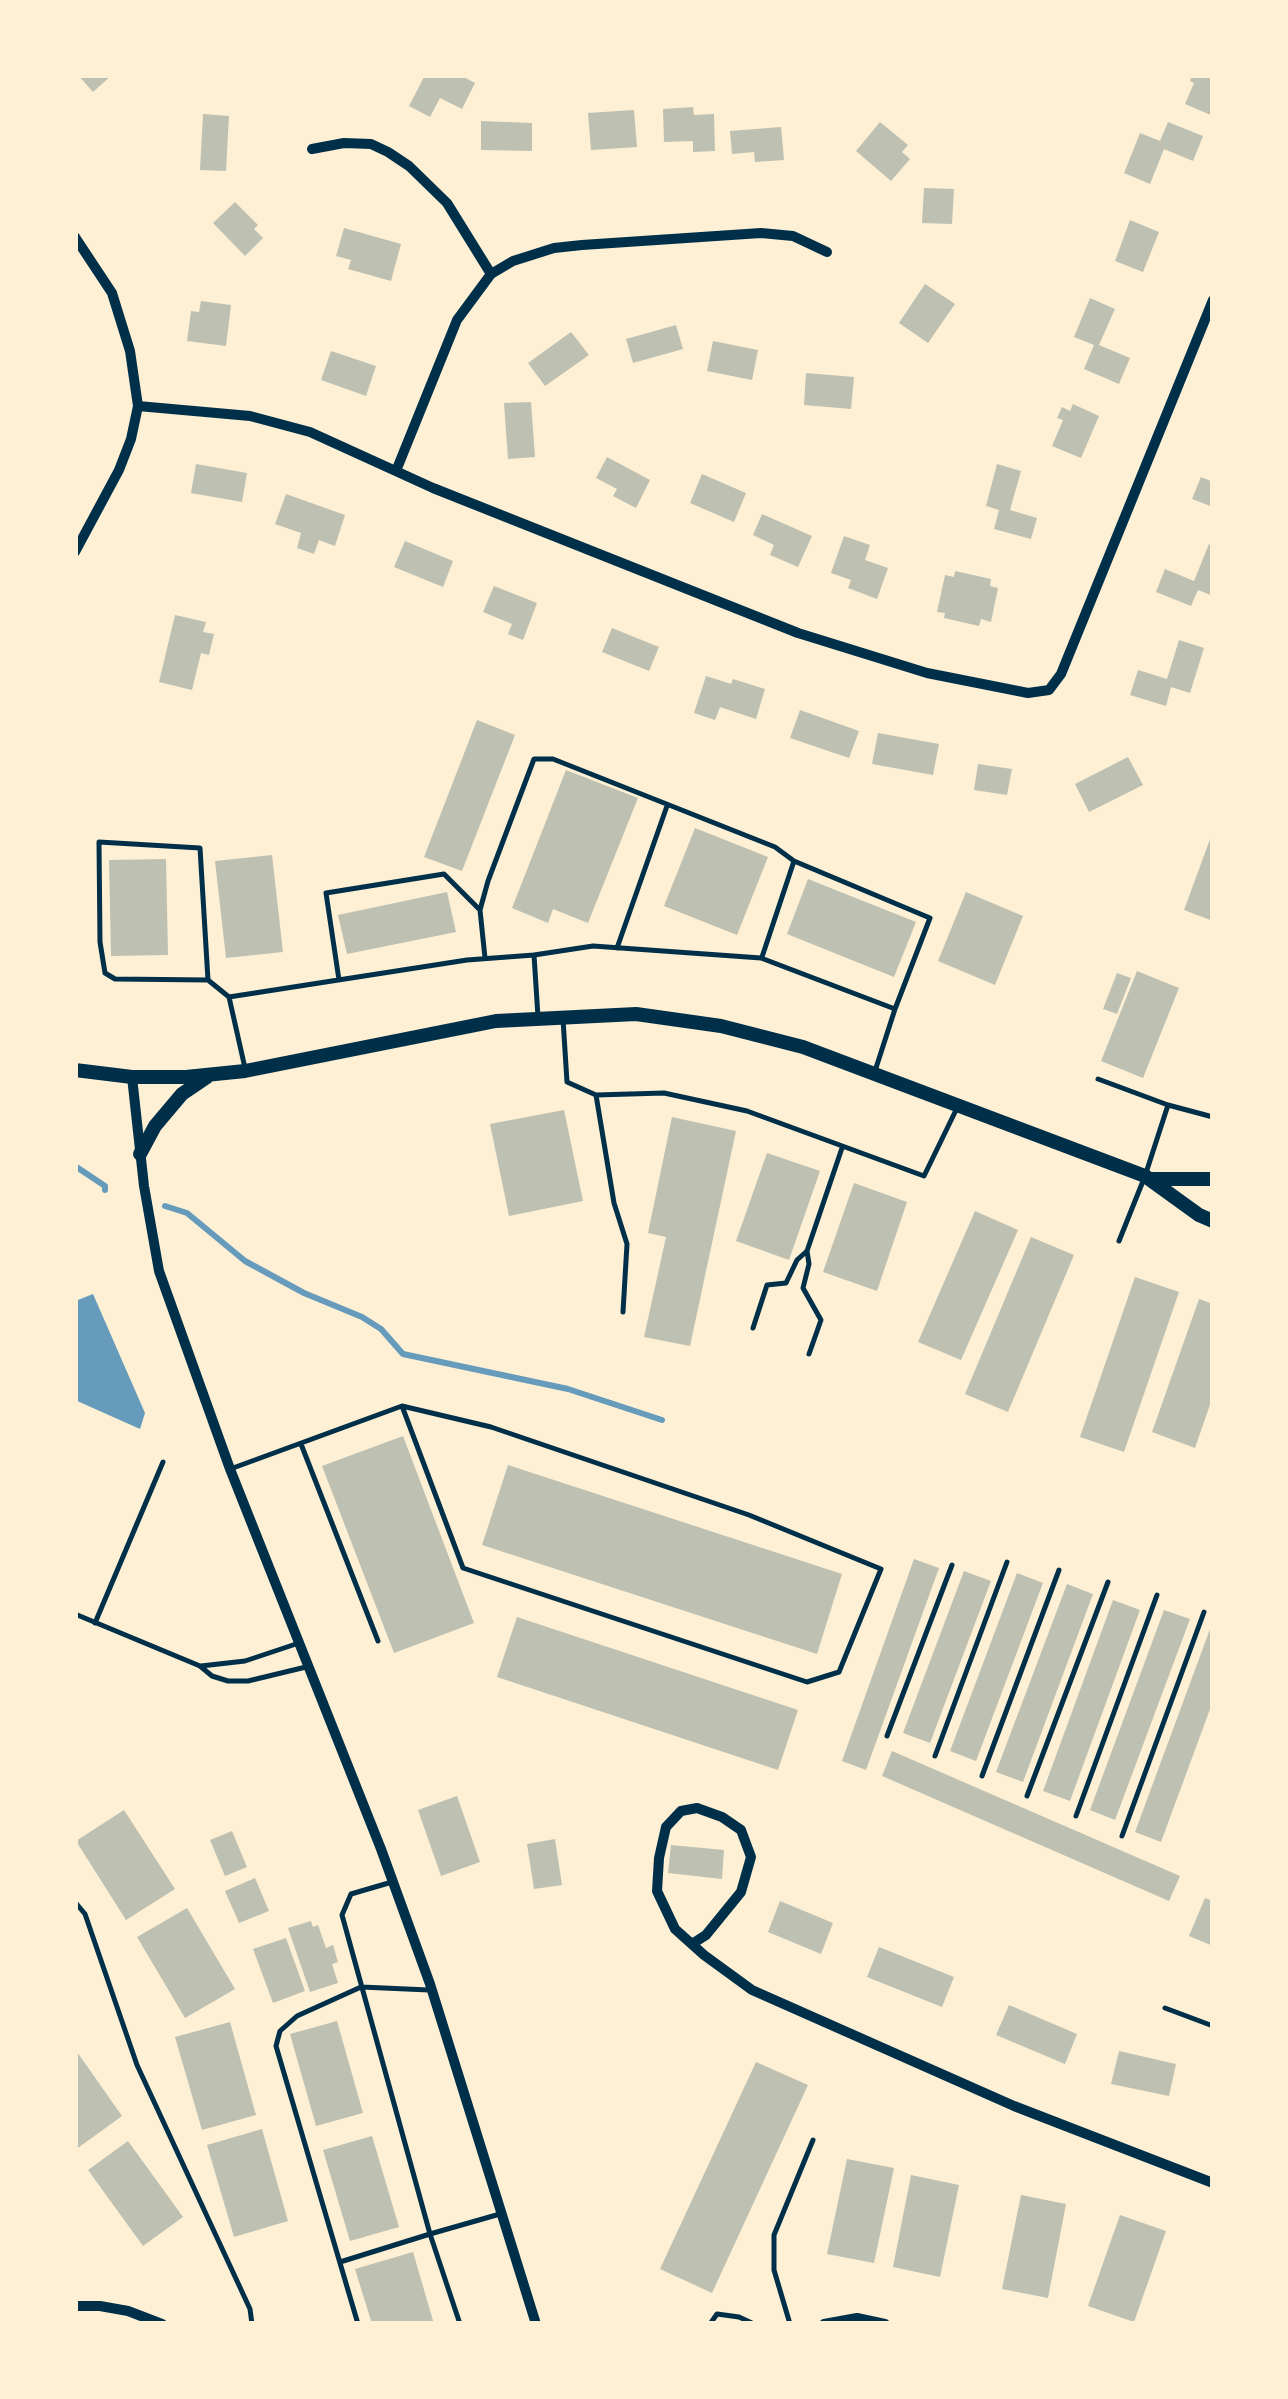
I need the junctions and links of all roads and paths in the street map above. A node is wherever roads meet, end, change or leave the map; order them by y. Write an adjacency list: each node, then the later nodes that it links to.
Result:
1 (312, 149): 4 (street)
2 (75, 237): 6 (street)
3 (828, 252): 4 (street)
4 (491, 274): 7 (street)
5 (1213, 300): 7 (street)
6 (138, 406): 7 (street); 8 (street)
7 (396, 471)
8 (77, 545)
9 (668, 806): 10 (lane); 11 (lane); 12 (lane)
10 (794, 861): 15 (lane); 19 (lane)
11 (480, 910): 14 (lane); 17 (lane)
12 (618, 948): 13 (lane); 15 (lane)
13 (534, 954): 14 (lane); 21 (lane)
14 (485, 958): 17 (lane)
15 (762, 958): 19 (lane)
16 (208, 980): 16 (lane); 18 (lane)
17 (339, 980): 18 (lane)
18 (229, 997): 23 (lane)
19 (896, 1009): 24 (lane)
20 (563, 1016): 21 (street); 24 (street); 28 (lane)
21 (538, 1017): 23 (street)
22 (75, 1070): 26 (street)
23 (246, 1071): 25 (street)
24 (874, 1073): 29 (street)
25 (211, 1074): 26 (street); 33 (street)
26 (132, 1077): 33 (street)
27 (1098, 1079): 30 (lane)
28 (596, 1095): 32 (lane); 39 (lane)
29 (958, 1105): 32 (lane); 34 (street)
30 (1168, 1106): 31 (lane); 34 (lane)
31 (1213, 1116)
32 (842, 1148): 38 (lane)
33 (140, 1154): 45 (street)
34 (1148, 1177): 35 (street); 36 (street); 37 (lane)
35 (1213, 1179)
36 (1213, 1221)
37 (1119, 1241)
38 (807, 1251): 40 (lane); 41 (lane)
39 (622, 1312)
40 (753, 1328)
41 (809, 1354)
42 (402, 1406): 42 (lane); 43 (lane)
43 (301, 1444): 45 (lane); 54 (lane)
44 (162, 1462): 53 (lane)
45 (230, 1469): 55 (street)
46 (1007, 1562): 59 (lane)
47 (952, 1565): 58 (lane)
48 (1059, 1570): 60 (lane)
49 (1108, 1582): 61 (lane)
50 (1157, 1595): 62 (lane)
51 (1204, 1612): 63 (lane)
52 (75, 1614): 53 (lane)
53 (95, 1622): 56 (lane)
54 (378, 1641)
55 (299, 1643): 56 (lane); 57 (street)
56 (200, 1666): 57 (lane)
57 (308, 1666): 64 (street)
58 (886, 1736)
59 (936, 1756)
60 (982, 1776)
61 (1028, 1796)
62 (1076, 1816)
63 (1122, 1836)
64 (393, 1882): 67 (lane); 68 (street)
65 (75, 1902): 78 (lane)
66 (692, 1944): 66 (street); 72 (street)
67 (361, 1987): 68 (lane); 74 (lane); 75 (lane)
68 (432, 1990): 73 (street)
69 (1165, 2008): 70 (lane)
70 (1213, 2026)
71 (813, 2140): 84 (lane)
72 (1213, 2182)
73 (502, 2213): 74 (lane); 81 (street)
74 (430, 2234): 75 (lane); 80 (lane)
75 (340, 2262): 79 (lane)
76 (75, 2306): 77 (street)
77 (162, 2324)
78 (252, 2324)
79 (358, 2324)
80 (460, 2324)
81 (536, 2324)
82 (710, 2324): 83 (lane)
83 (754, 2324)
84 (790, 2324)
85 (824, 2324): 86 (street)
86 (885, 2324)

